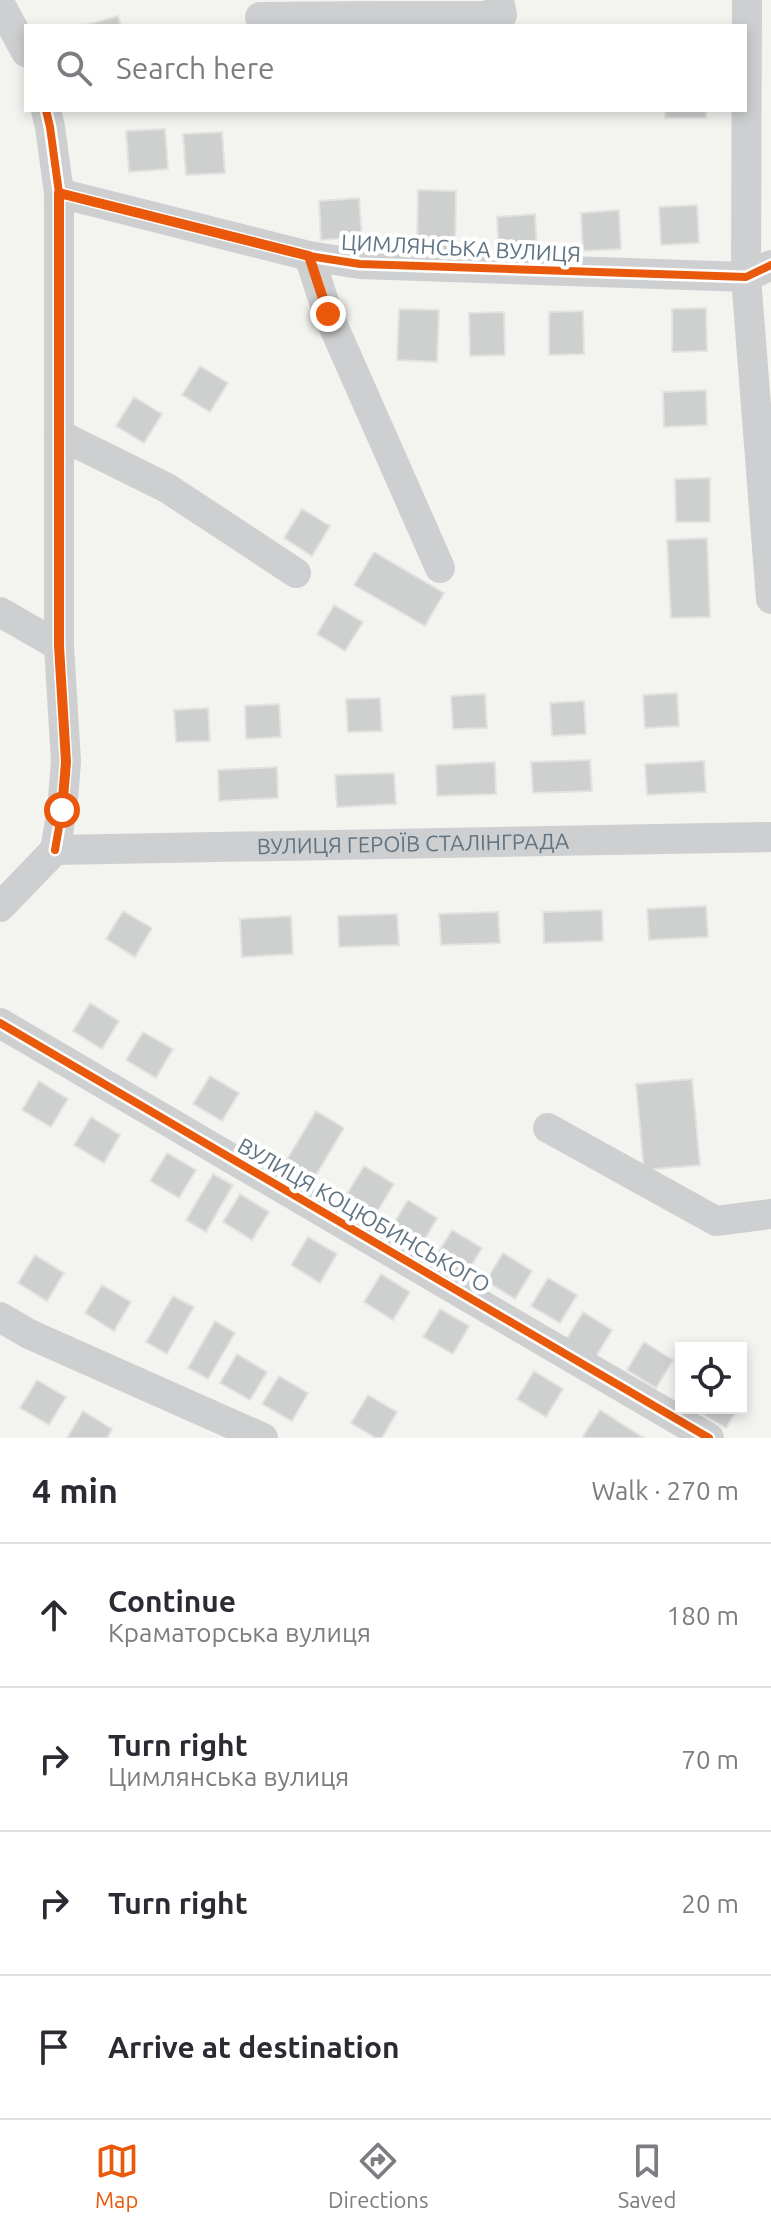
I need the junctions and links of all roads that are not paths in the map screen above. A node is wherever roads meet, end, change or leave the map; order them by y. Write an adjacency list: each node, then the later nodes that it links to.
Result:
1 (747, 0): 9 (street)
2 (0, 4): 5 (street)
3 (500, 7): 4 (street)
4 (260, 17)
5 (24, 48)
6 (46, 112): 7 (street)
7 (59, 193): 8 (street, ЦИМЛЯНСЬКА ВУЛИЦЯ); 10 (street)
8 (309, 256): 9 (street, ЦИМЛЯНСЬКА ВУЛИЦЯ); 11 (street)
9 (758, 271): 13 (street)
10 (60, 435): 12 (street); 15 (street)
11 (440, 568)
12 (296, 573)
13 (771, 599)
14 (0, 612): 15 (street)
15 (59, 646): 17 (street)
16 (771, 837): 17 (street, ВУЛИЦЯ ГЕРОЇВ СТАЛІНГРАДА)
17 (55, 850): 18 (street)
18 (0, 907)
19 (0, 1023): 24 (street, ВУЛИЦЯ КОЦЮБИНСЬКОГО)
20 (548, 1128): 21 (street)
21 (771, 1214)
22 (0, 1317): 23 (street)
23 (263, 1438)
24 (709, 1438)

